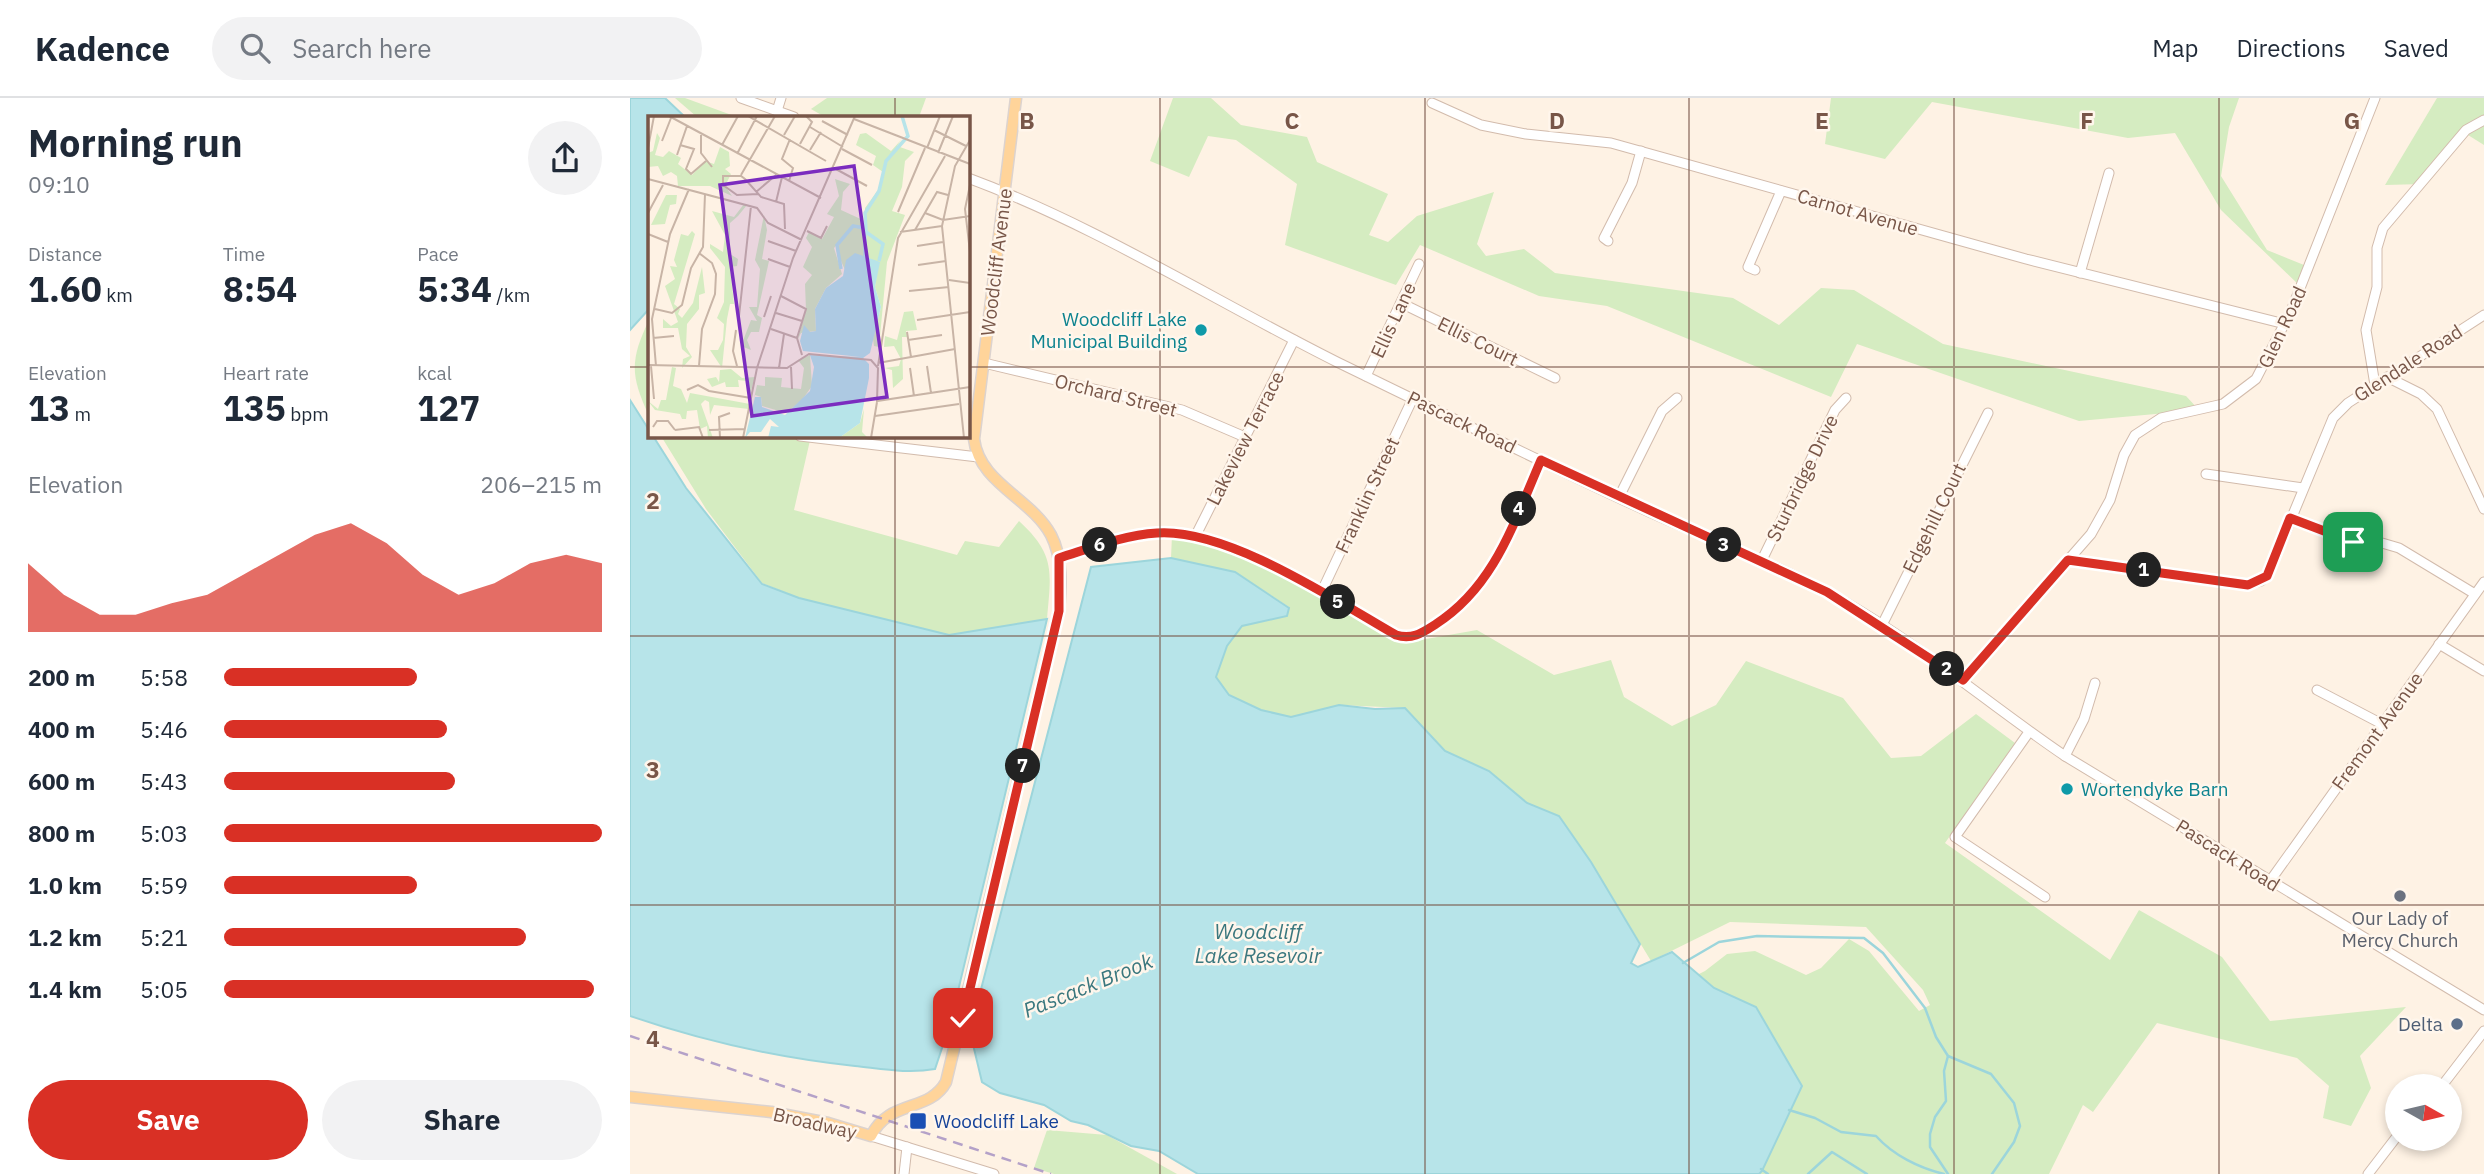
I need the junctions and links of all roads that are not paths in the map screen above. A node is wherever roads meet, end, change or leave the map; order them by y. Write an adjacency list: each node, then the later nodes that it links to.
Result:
1 (741, 98): 6 (street)
2 (780, 98): 6 (street)
3 (1016, 98): 13 (main road, Woodcliff Avenue)
4 (2375, 98): 20 (street, Glen Road)
5 (1432, 103): 9 (street, Carnot Avenue)
6 (777, 111): 7 (street)
7 (791, 116)
8 (2484, 120): 26 (street)
9 (1641, 151): 12 (street, Carnot Avenue); 14 (street)
10 (2109, 173): 17 (street)
11 (970, 179): 13 (street, Pascack Road)
12 (1781, 191): 16 (street); 17 (street, Carnot Avenue)
13 (1005, 192): 21 (street, Pascack Road); 22 (main road, Woodcliff Avenue)
14 (1608, 241)
15 (1419, 264): 18 (street, Ellis Lane)
16 (1755, 270)
17 (2080, 273): 20 (street, Carnot Avenue)
18 (1401, 303): 23 (street, Ellis Lane); 25 (street, Ellis Court)
19 (2484, 315): 24 (street, Glendale Road)
20 (2285, 324): 42 (street, Glen Road)
21 (1294, 340): 23 (street, Pascack Road); 31 (street, Lakeview Terrace)
22 (984, 363): 31 (street, Orchard Street); 33 (main road, Woodcliff Avenue)
23 (1366, 376): 27 (street, Pascack Road)
24 (2387, 377): 26 (street, Glendale Road); 38 (street)
25 (1555, 378)
26 (2375, 385): 36 (street, Glendale Road)
27 (1413, 398): 34 (street, Pascack Road); 45 (street, Franklin Street)
28 (1677, 398): 37 (street)
29 (1846, 398): 43 (street, Sturbridge Drive)
30 (1988, 412): 47 (street, Edgehill Court)
31 (1245, 437): 40 (street, Lakeview Terrace)
32 (817, 438): 33 (street)
33 (978, 457): 41 (main road)
34 (1541, 460): 37 (street, Pascack Road); 45 (street)
35 (2206, 474): 36 (street)
36 (2302, 488): 39 (street, Glendale Road)
37 (1619, 497): 43 (street, Pascack Road)
38 (2484, 509)
39 (2290, 518): 42 (street, Glendale Road); 46 (street)
40 (1196, 535): 41 (street); 45 (street)
41 (1059, 558): 62 (main road)
42 (2068, 560): 50 (street, Glen Road)
43 (1761, 562): 47 (street, Pascack Road)
44 (2484, 582): 46 (street, Fremont Avenue)
45 (1321, 593)
46 (2475, 594): 48 (street, Fremont Avenue)
47 (1882, 625): 50 (street, Pascack Road)
48 (2439, 644): 49 (street); 53 (street, Fremont Avenue)
49 (2484, 671)
50 (1963, 680): 54 (street, Pascack Road)
51 (2095, 684): 55 (street)
52 (2317, 690): 53 (street)
53 (2382, 724): 56 (street, Fremont Avenue)
54 (2029, 732): 55 (street, Pascack Road); 57 (street)
55 (2065, 756): 56 (street, Pascack Road)
56 (2270, 881): 58 (street, Pascack Road)
57 (2045, 897)
58 (2484, 1010)
59 (2484, 1031): 60 (street)
60 (2451, 1074)
61 (630, 1097): 62 (main road, Broadway)
62 (871, 1136): 63 (street, Broadway)
63 (907, 1147): 65 (street); 66 (street, Broadway)
64 (2385, 1152): 67 (street)
65 (904, 1174)
66 (994, 1174)
67 (2368, 1174)

